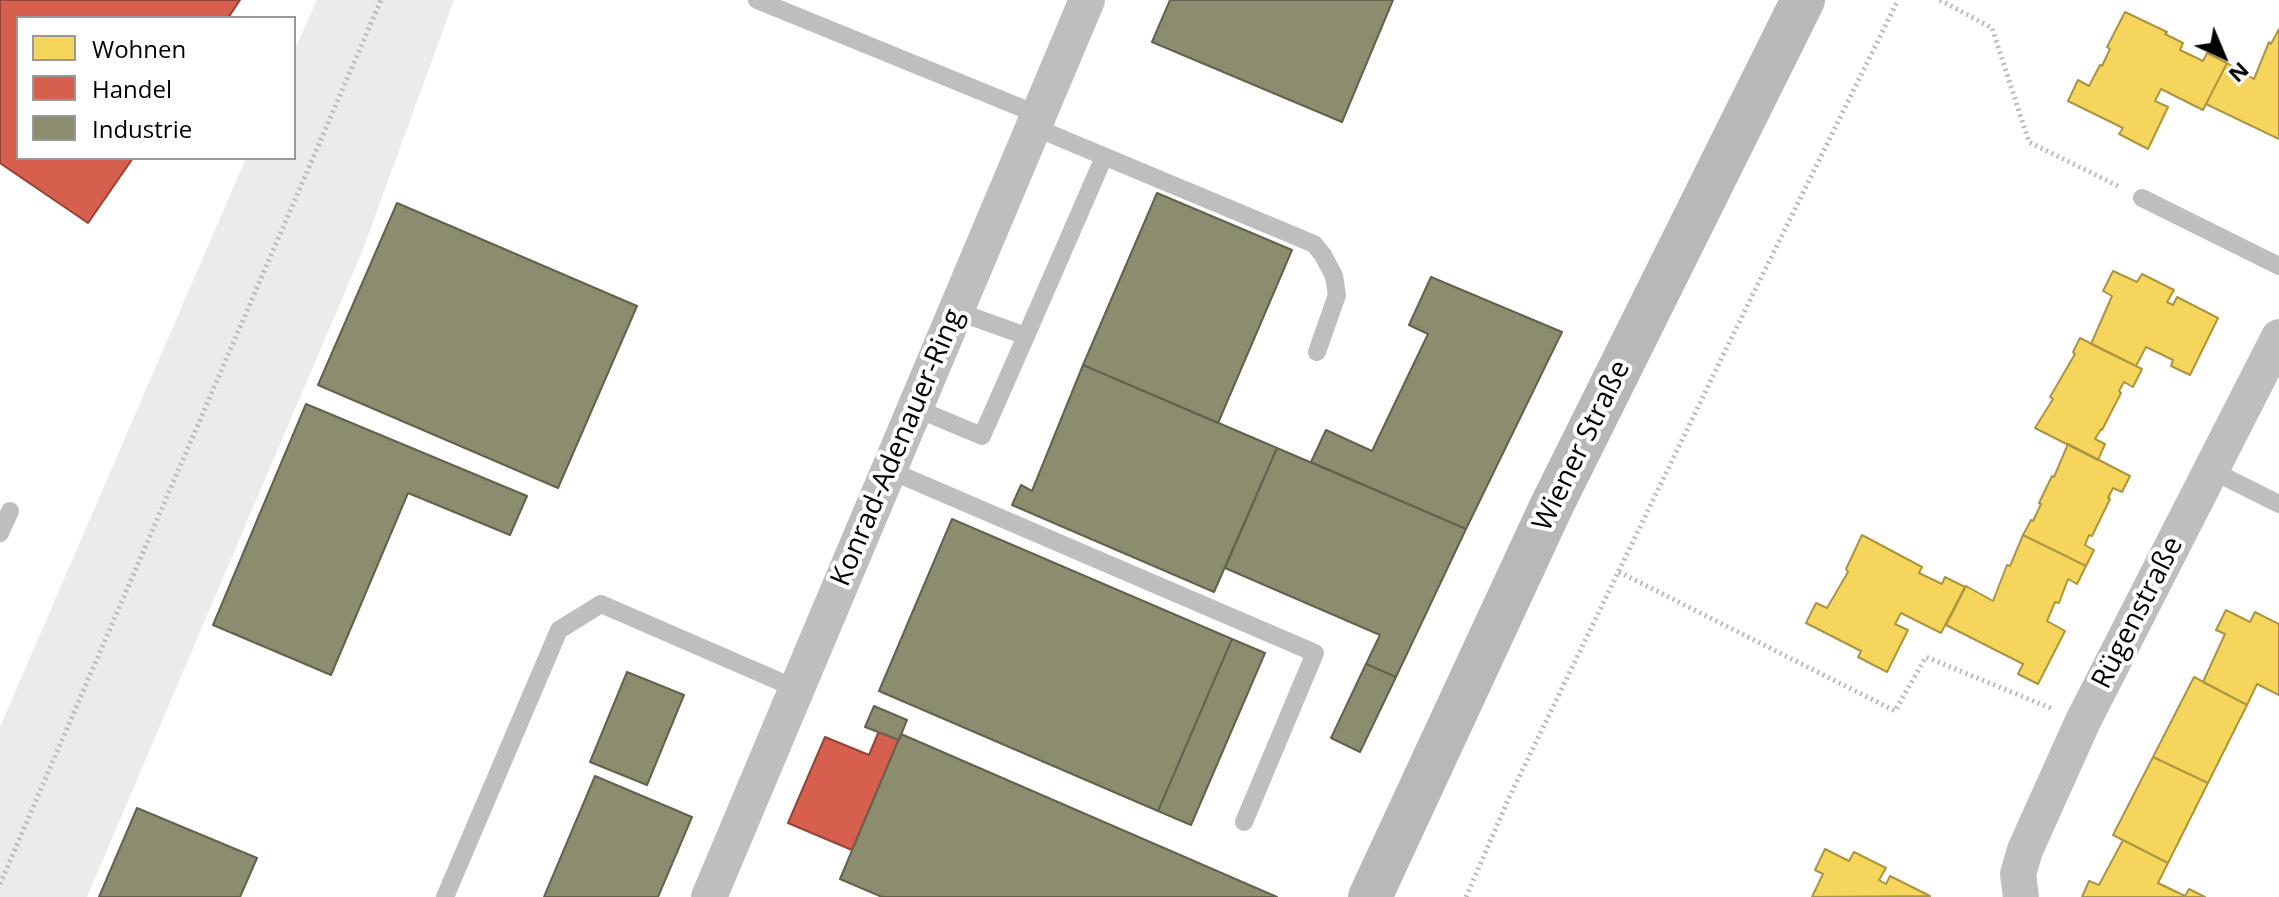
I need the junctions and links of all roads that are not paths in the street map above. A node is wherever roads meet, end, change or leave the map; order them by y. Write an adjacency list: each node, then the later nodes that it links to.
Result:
1 (757, 0): 4 (lane)
2 (1087, 0): 4 (street, Konrad-Adenauer-Ring)
3 (1803, 0): 22 (street, Wiener Straße)
4 (1036, 121): 5 (lane); 8 (street, Konrad-Adenauer-Ring)
5 (1104, 157): 9 (lane); 11 (lane)
6 (2142, 198): 7 (lane)
7 (2279, 266)
8 (956, 311): 9 (lane); 12 (street, Konrad-Adenauer-Ring)
9 (1026, 336): 12 (lane)
10 (2279, 337): 14 (street, Rügenstraße)
11 (1317, 352)
12 (915, 408): 13 (street, Konrad-Adenauer-Ring)
13 (889, 470): 18 (street, Konrad-Adenauer-Ring); 19 (lane)
14 (2211, 470): 15 (lane); 23 (street, Rügenstraße)
15 (2279, 504)
16 (10, 511): 17 (lane)
17 (0, 533)
18 (797, 689): 20 (lane); 21 (street, Konrad-Adenauer-Ring)
19 (1244, 822)
20 (445, 897)
21 (709, 897)
22 (1370, 897)
23 (2021, 897)

